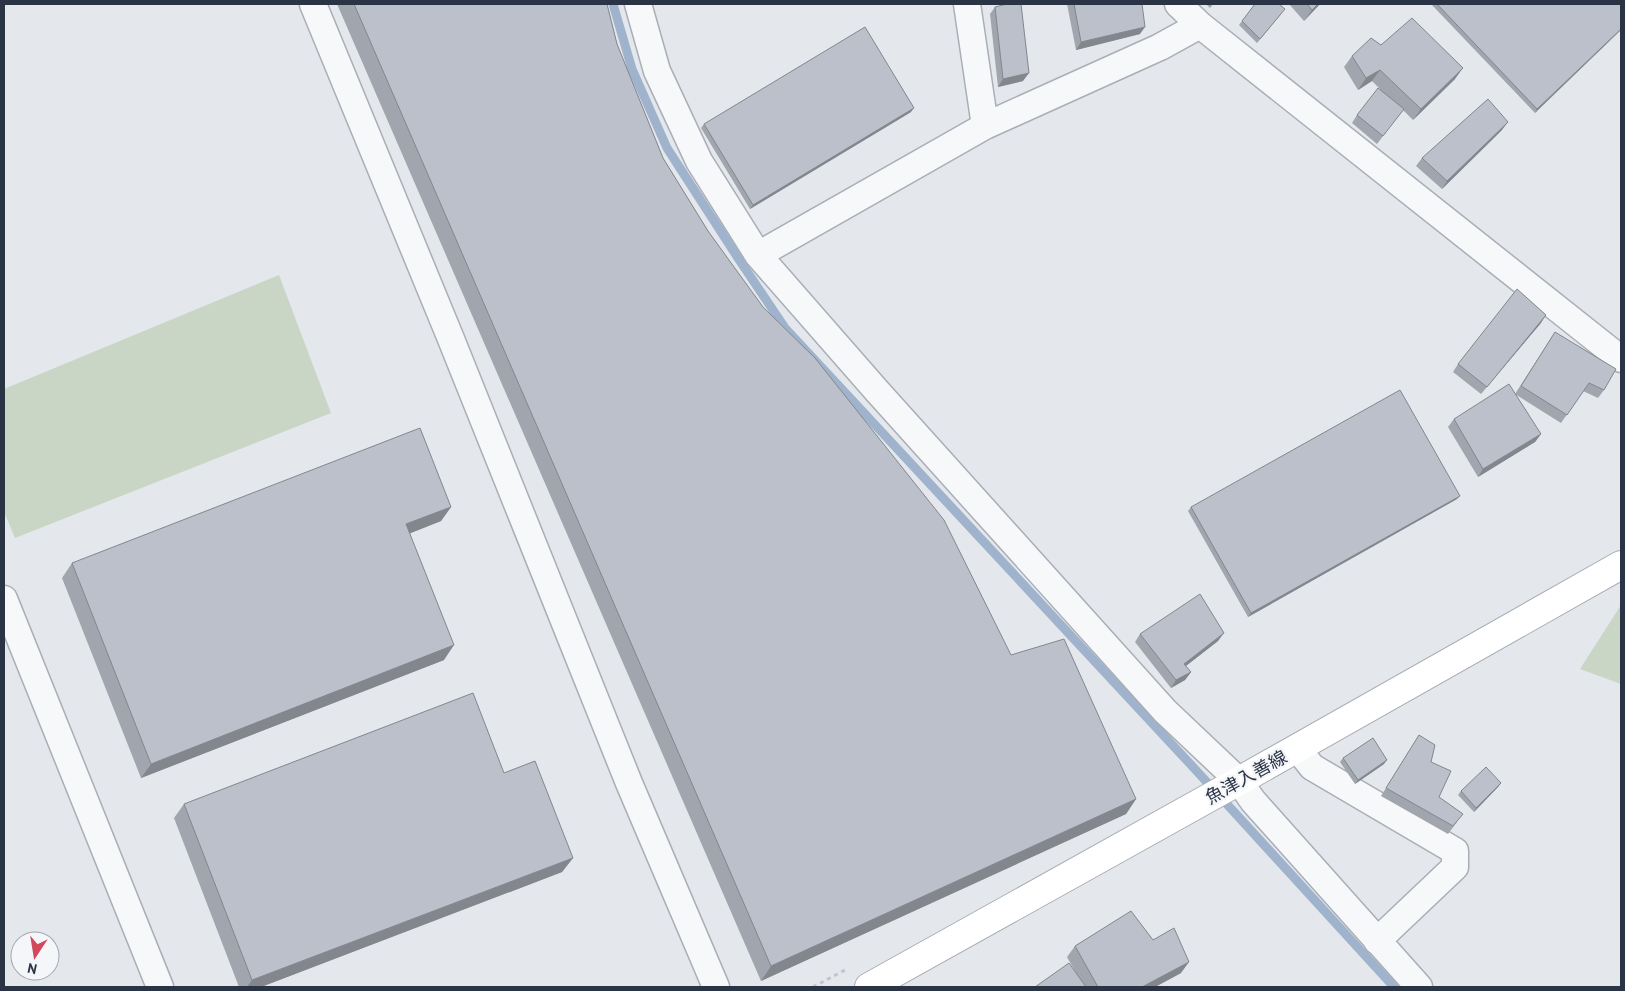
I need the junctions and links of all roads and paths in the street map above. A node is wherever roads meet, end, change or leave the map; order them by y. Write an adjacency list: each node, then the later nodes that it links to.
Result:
1 (313, 4): 15 (street)
2 (638, 4): 7 (street)
3 (967, 4): 6 (street)
4 (1178, 4): 5 (street)
5 (1200, 25): 6 (street); 8 (street)
6 (984, 126): 7 (street)
7 (758, 254): 12 (street)
8 (1618, 352)
9 (1621, 565): 11 (main road, 魚津入善線)
10 (4, 599): 14 (street)
11 (1297, 748): 12 (main road, 魚津入善線); 13 (street)
12 (1239, 781): 13 (street); 16 (main road, 魚津入善線)
13 (1377, 941): 17 (street)
14 (160, 987)
15 (716, 987)
16 (868, 987)
17 (1419, 987)

